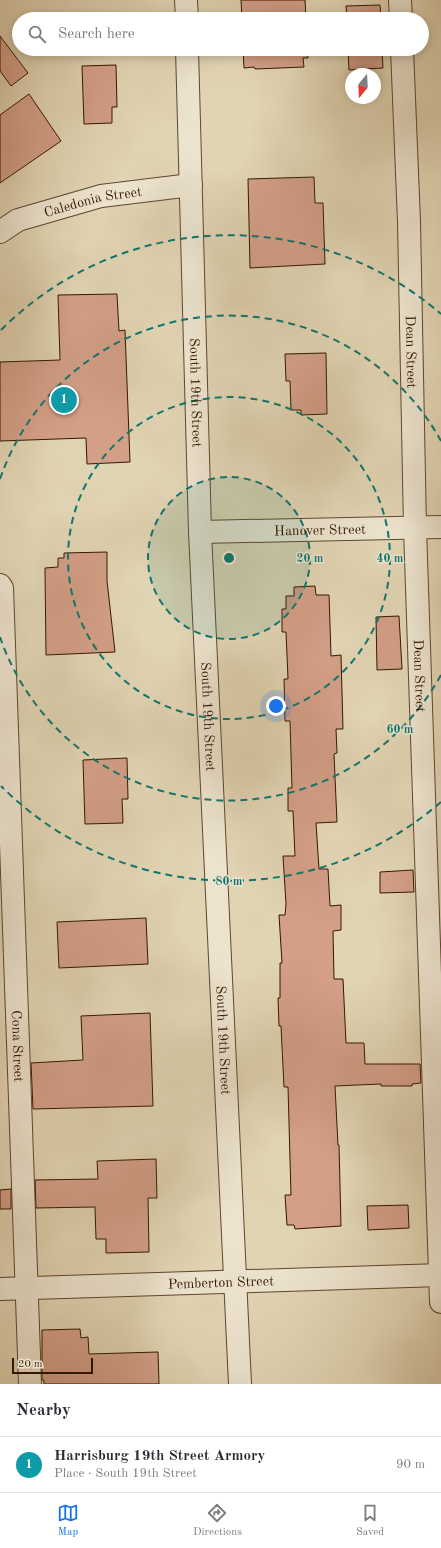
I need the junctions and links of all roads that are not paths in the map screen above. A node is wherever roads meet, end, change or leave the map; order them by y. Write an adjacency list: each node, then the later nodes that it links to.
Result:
1 (186, 0): 3 (street)
2 (400, 0): 4 (street)
3 (186, 12)
4 (401, 12)
5 (187, 56): 7 (street, South 19th Street)
6 (402, 56): 10 (street, Dean Street)
7 (191, 185): 8 (street, Caledonia Street); 11 (street, South 19th Street)
8 (0, 232)
9 (441, 527): 10 (street, Hanover Street)
10 (415, 528): 11 (street, Hanover Street); 13 (street, Dean Street)
11 (200, 532): 14 (street, South 19th Street)
12 (1, 586): 15 (street, Cona Street)
13 (440, 1275): 14 (street, Pemberton Street); 17 (street, Dean Street)
14 (235, 1282): 15 (street, Pemberton Street); 19 (street, South 19th Street)
15 (27, 1288): 16 (street, Pemberton Street); 18 (street, Cona Street)
16 (0, 1289)
17 (441, 1302)
18 (30, 1384)
19 (240, 1384)

